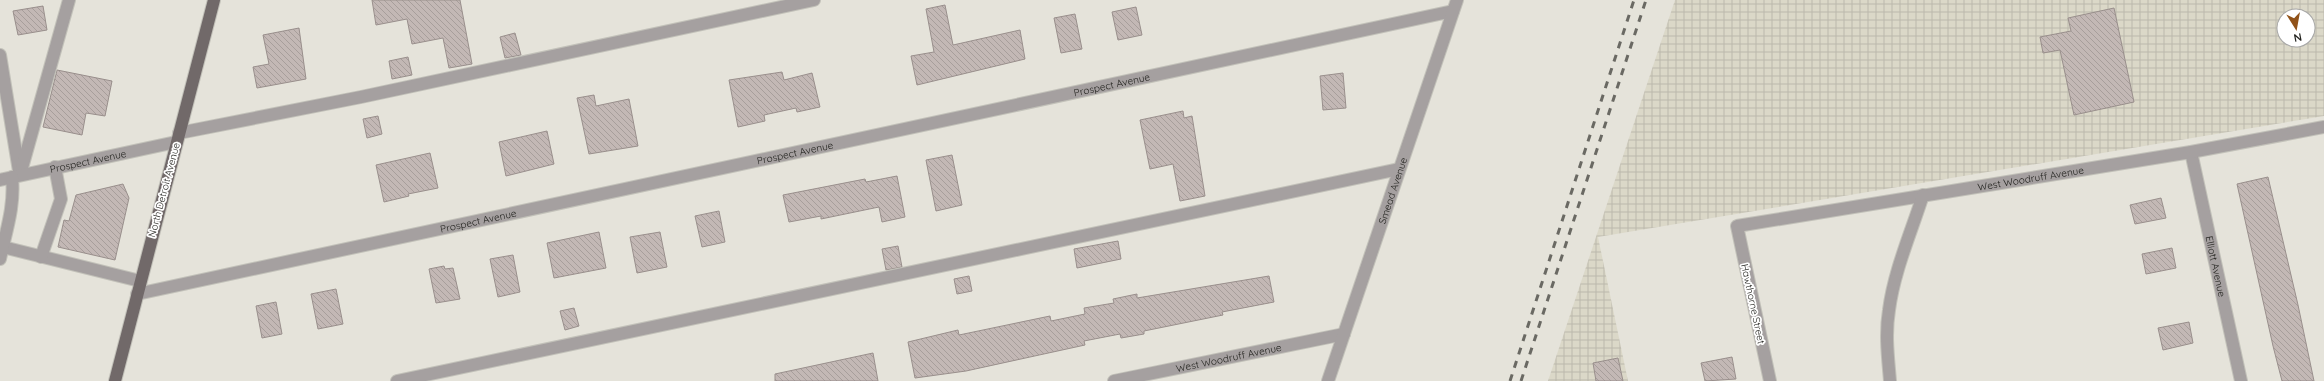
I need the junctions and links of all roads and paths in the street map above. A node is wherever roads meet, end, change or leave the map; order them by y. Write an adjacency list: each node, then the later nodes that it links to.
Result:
1 (69, 0): 11 (street)
2 (214, 0): 7 (main road, North Detroit Avenue)
3 (814, 0): 7 (street, Prospect Avenue)
4 (1455, 6): 10 (street, Smead Avenue); 17 (street, Prospect Avenue)
5 (0, 55): 11 (street)
6 (2324, 128): 8 (street, West Woodruff Avenue)
7 (178, 138): 9 (street, Prospect Avenue); 16 (main road, North Detroit Avenue)
8 (2191, 152): 12 (street, West Woodruff Avenue); 26 (street, Elliott Avenue)
9 (55, 168): 11 (street, Prospect Avenue); 15 (street)
10 (1399, 169): 18 (street, Smead Avenue); 21 (street)
11 (10, 177): 14 (street)
12 (1923, 195): 13 (street, West Woodruff Avenue); 25 (street)
13 (1737, 226): 24 (street, Hawthorne Street)
14 (1, 253): 15 (street)
15 (41, 256): 16 (street)
16 (140, 281): 17 (main road, North Detroit Avenue)
17 (137, 294): 20 (main road, North Detroit Avenue)
18 (1344, 334): 19 (street, West Woodruff Avenue); 23 (street, Smead Avenue)
19 (1158, 376): 22 (street, West Woodruff Avenue)
20 (115, 381)
21 (397, 381)
22 (1114, 381)
23 (1328, 381)
24 (1770, 381)
25 (1890, 381)
26 (2241, 381)

